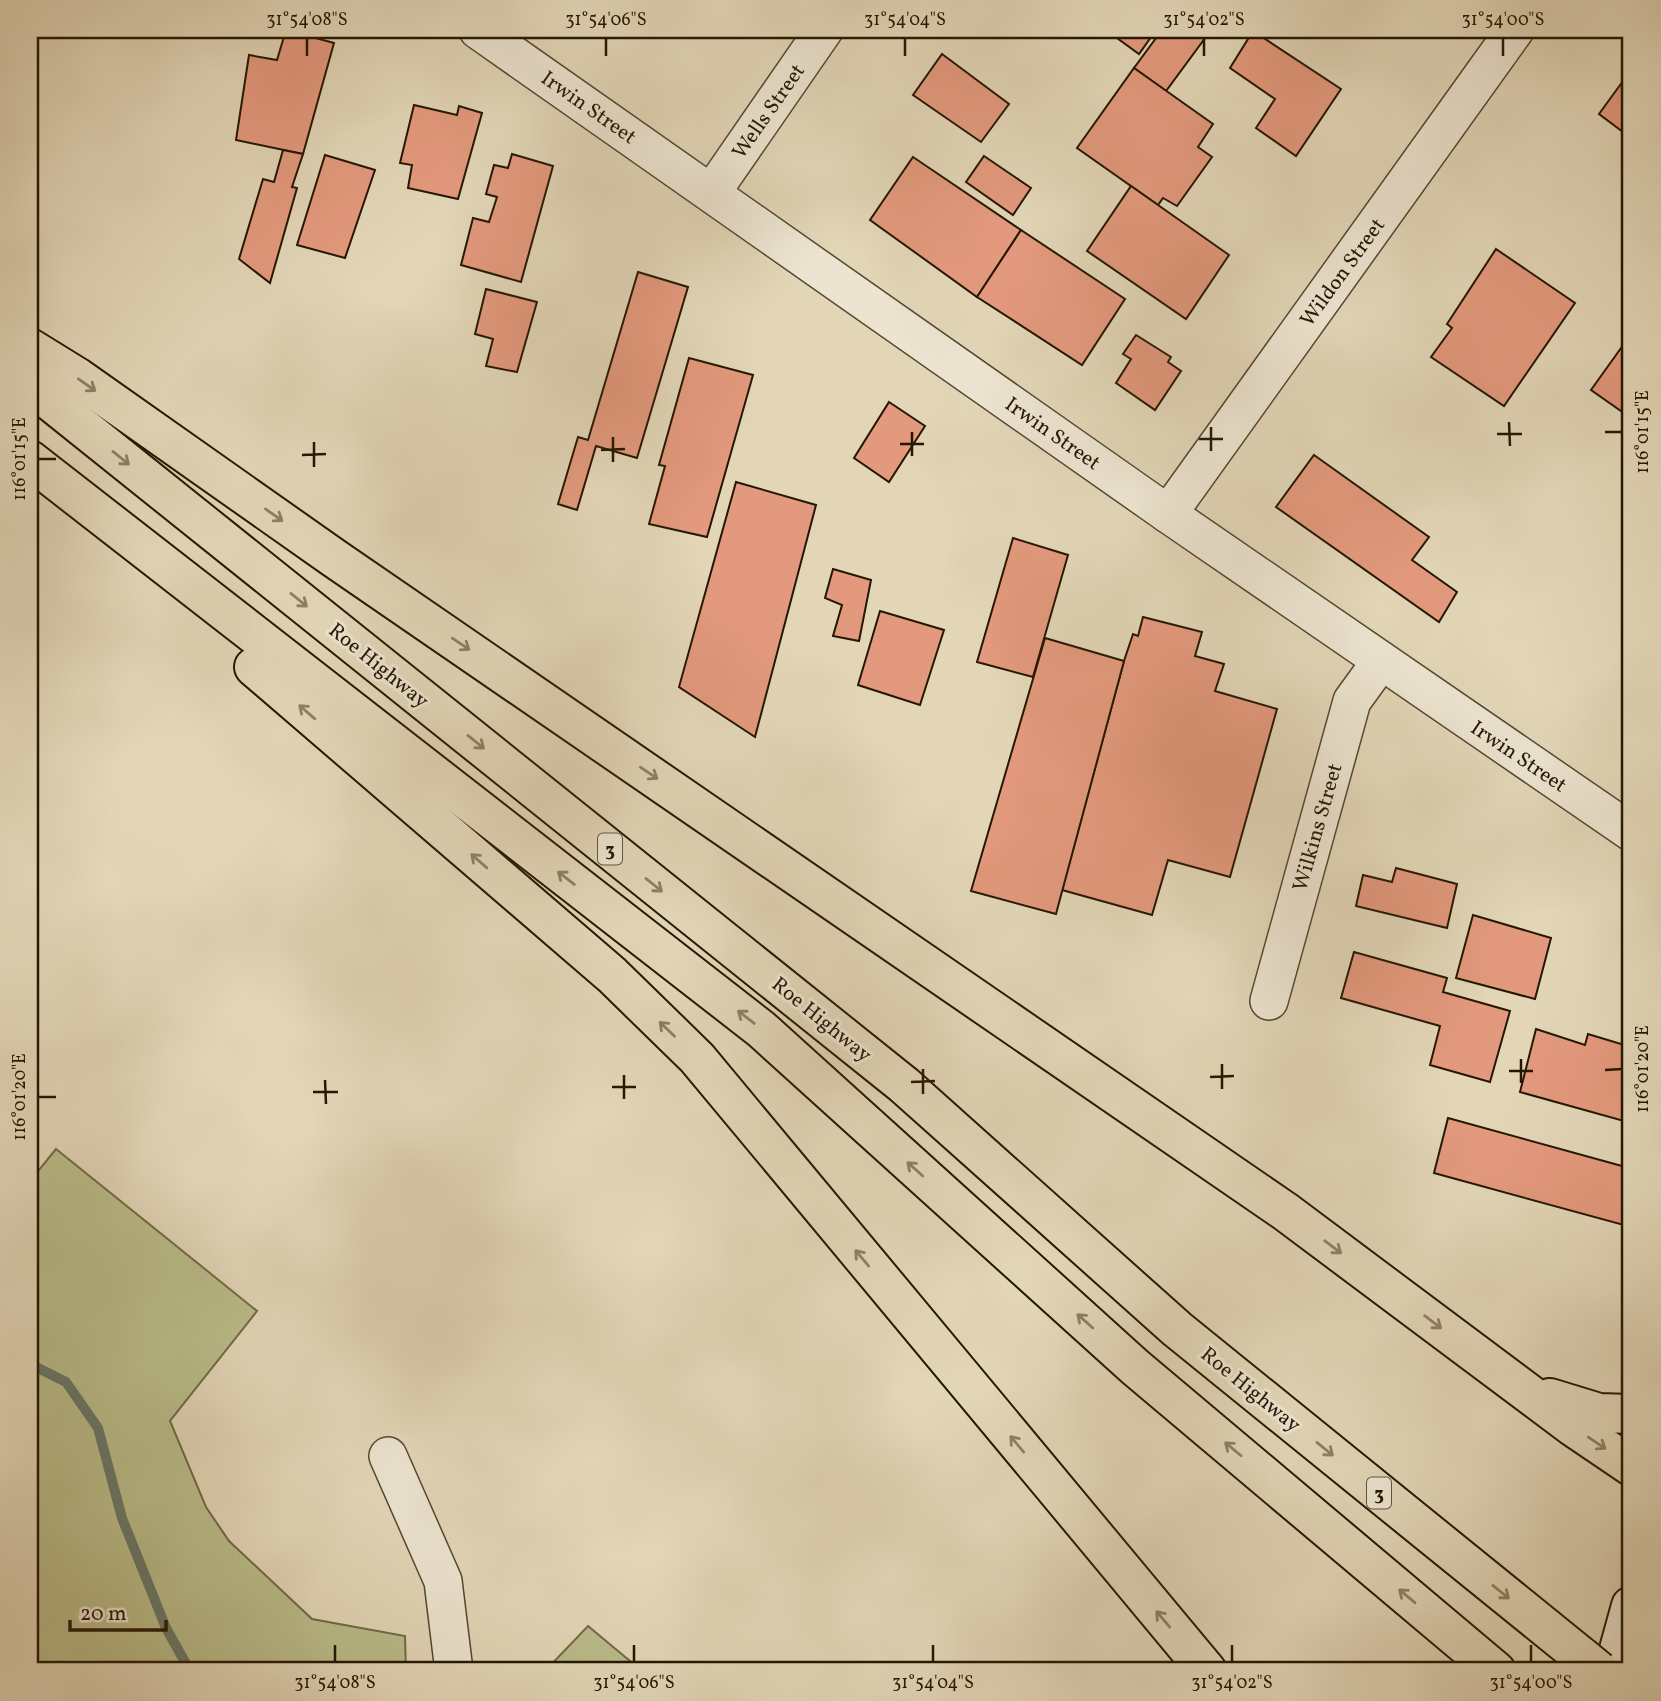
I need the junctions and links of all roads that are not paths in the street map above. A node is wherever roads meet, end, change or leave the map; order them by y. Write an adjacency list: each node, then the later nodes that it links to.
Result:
1 (478, 30): 4 (street, Irwin Street)
2 (824, 30): 4 (street, Wells Street)
3 (1515, 30): 8 (street, Wildon Street)
4 (712, 192): 8 (street, Irwin Street)
5 (30, 348): 12 (highway, one-way to 12)
6 (30, 385): 17 (highway, Roe Highway / 3, one-way to 17)
7 (43, 471): 19 (highway, one-way to 7); 20 (highway, 3, one-way to 7)
8 (1168, 514): 9 (street, Irwin Street)
9 (1381, 661): 10 (street, Irwin Street); 11 (street, Wilkins Street)
10 (1631, 832)
11 (1269, 1001)
12 (1524, 1391): 13 (highway); 15 (highway, one-way to 15)
13 (1631, 1414)
14 (388, 1456): 18 (street)
15 (1631, 1466)
16 (1631, 1606): 17 (main road)
17 (1598, 1667)
18 (454, 1671)
19 (1207, 1671)
20 (1496, 1671)

